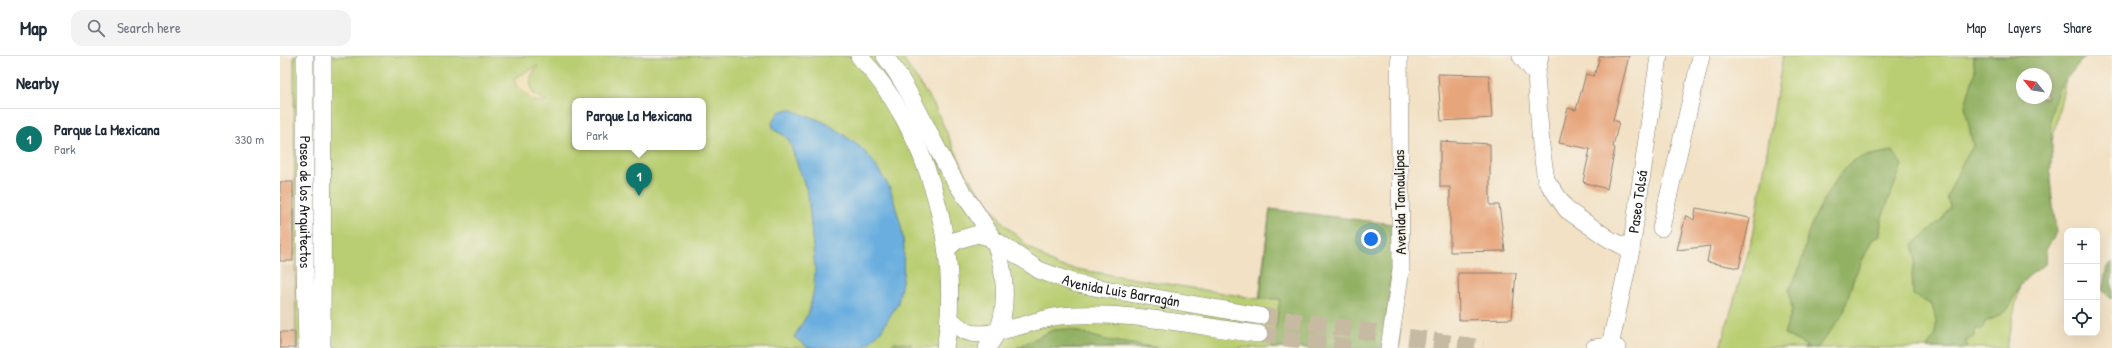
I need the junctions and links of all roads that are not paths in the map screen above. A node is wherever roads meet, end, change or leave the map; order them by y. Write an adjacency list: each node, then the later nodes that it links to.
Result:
1 (305, 56): 20 (street, Paseo de los Arquitectos)
2 (323, 56): 21 (street, Paseo de los Arquitectos)
3 (858, 56): 13 (street)
4 (885, 56): 12 (street, Avenida Luis Barragán)
5 (1399, 56): 24 (street, Avenida Tamaulipas)
6 (1520, 56): 10 (street)
7 (1540, 56): 10 (street)
8 (1659, 56): 14 (street, Paseo Tolsá)
9 (1701, 56): 11 (street)
10 (1536, 74): 14 (street)
11 (1661, 228)
12 (992, 238): 13 (street, Avenida Luis Barragán); 15 (street, Avenida Luis Barragán); 17 (street, Avenida Luis Barragán)
13 (947, 249): 16 (street)
14 (1631, 250): 19 (street, Paseo Tolsá)
15 (1260, 316)
16 (949, 318): 17 (street, Avenida Luis Barragán); 22 (street)
17 (998, 331): 18 (street, Avenida Luis Barragán); 23 (street, Avenida Luis Barragán)
18 (1259, 334)
19 (1607, 347)
20 (307, 348)
21 (322, 348)
22 (945, 348)
23 (987, 348)
24 (1389, 348)

